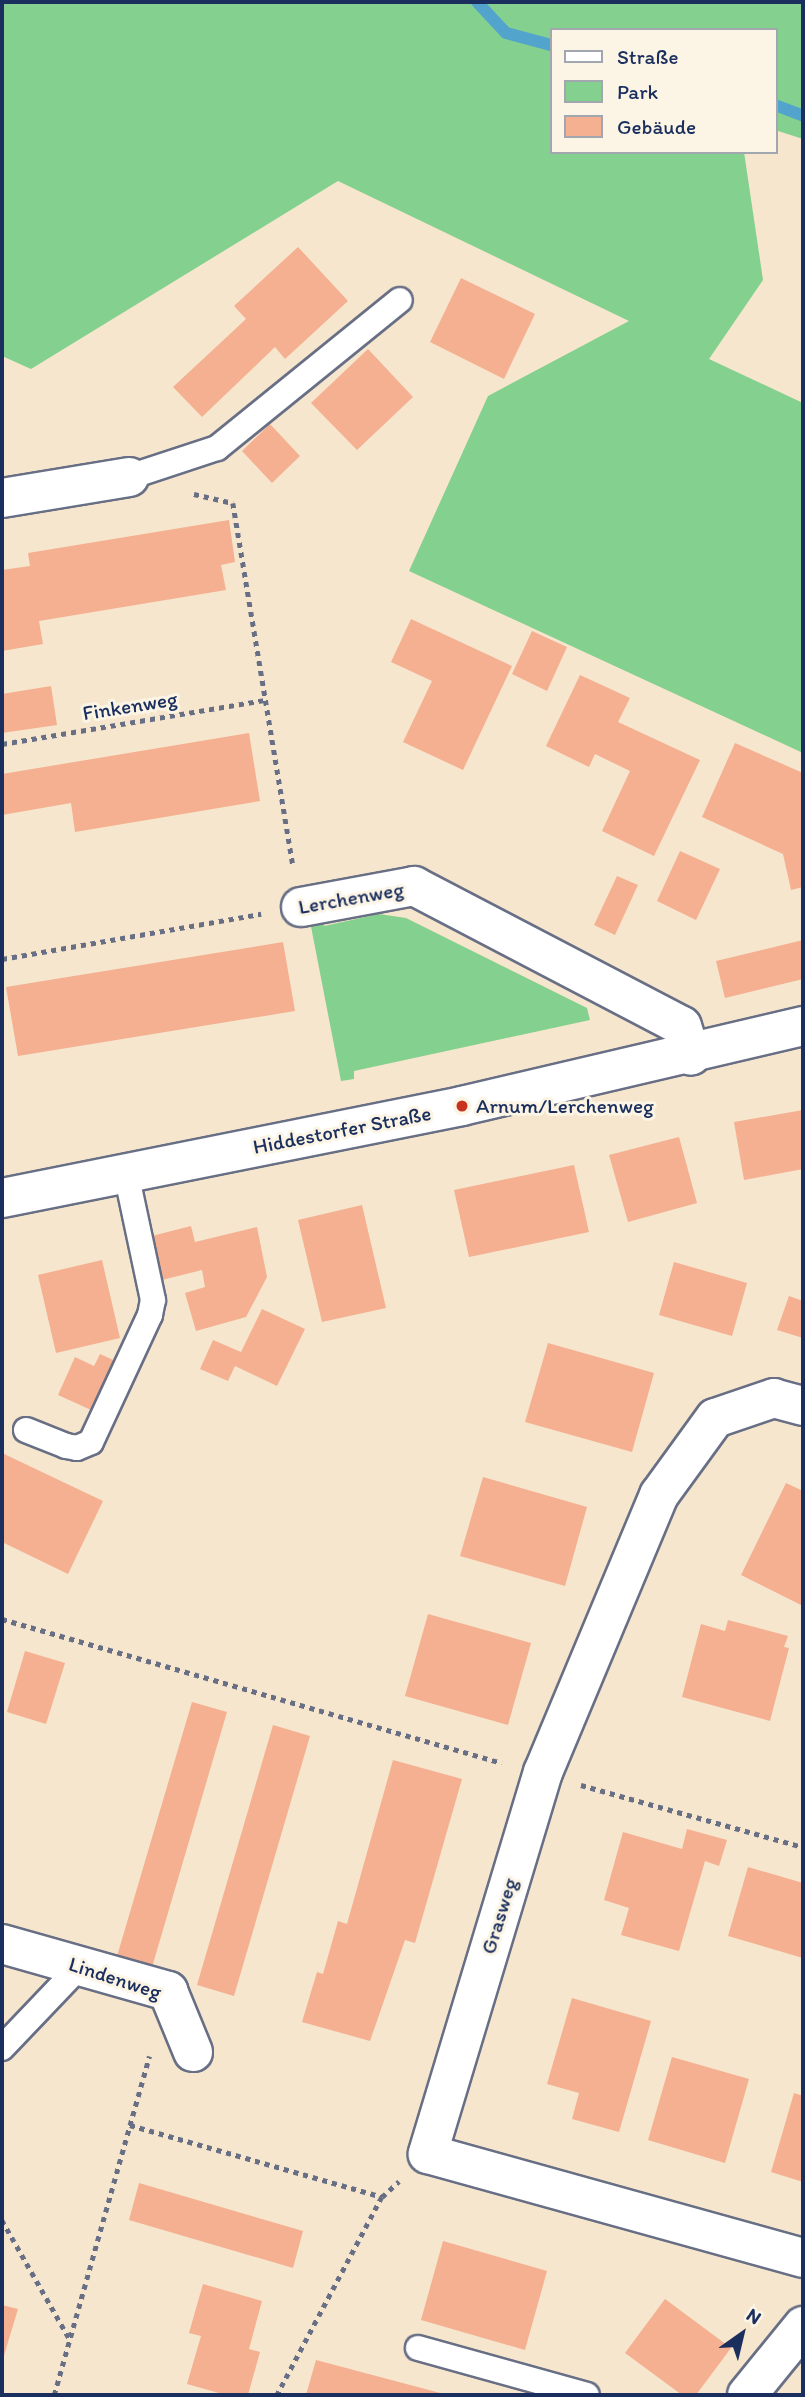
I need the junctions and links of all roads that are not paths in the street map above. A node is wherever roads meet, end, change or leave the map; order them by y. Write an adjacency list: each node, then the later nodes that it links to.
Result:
1 (400, 300): 2 (lane)
2 (129, 477): 3 (street)
3 (2, 498)
4 (301, 907): 6 (street, Lerchenweg)
5 (803, 1026): 6 (street, Hiddestorfer Straße)
6 (691, 1056): 7 (street, Hiddestorfer Straße)
7 (126, 1173): 8 (street, Hiddestorfer Straße); 10 (lane)
8 (2, 1198)
9 (803, 1406): 15 (street, Grasweg)
10 (26, 1430)
11 (2, 1944): 12 (street, Lindenweg)
12 (80, 1966): 13 (lane); 14 (street, Lindenweg)
13 (2, 2048)
14 (192, 2052)
15 (803, 2258)
16 (803, 2326): 19 (street)
17 (418, 2348): 18 (lane)
18 (587, 2395)
19 (747, 2395)

